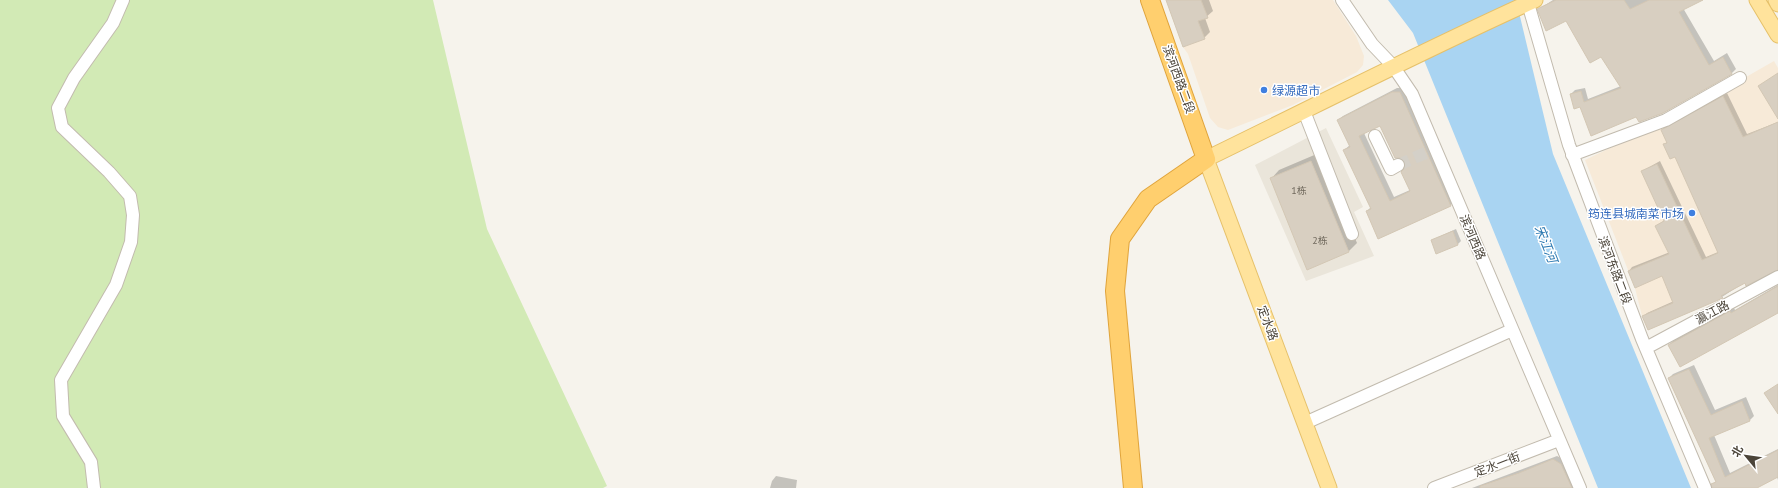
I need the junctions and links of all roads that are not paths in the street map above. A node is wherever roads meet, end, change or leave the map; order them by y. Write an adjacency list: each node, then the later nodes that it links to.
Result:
1 (123, 0): 22 (street)
2 (1150, 0): 14 (highway, 滨河西路二段)
3 (1342, 0): 9 (street, 滨河西路)
4 (1757, 0): 8 (main road)
5 (1776, 0): 7 (main road)
6 (1530, 1): 9 (main road); 13 (street, 滨河东路二段)
7 (1778, 4)
8 (1778, 35)
9 (1393, 66): 11 (main road); 18 (street, 滨河西路)
10 (1740, 78): 13 (street)
11 (1304, 111): 14 (main road); 16 (street)
12 (1375, 136): 15 (street)
13 (1572, 155): 19 (street, 滨河东路二段)
14 (1206, 159): 20 (main road, 定水路); 23 (highway)
15 (1398, 165)
16 (1352, 234)
17 (1778, 277): 19 (street, 瀛江路)
18 (1512, 330): 20 (street); 21 (street, 滨河西路)
19 (1646, 348): 27 (street, 滨河东路二段)
20 (1305, 423): 24 (main road, 定水路)
21 (1559, 440): 25 (street, 定水一街); 26 (street, 滨河西路)
22 (94, 488)
23 (1133, 488)
24 (1329, 488)
25 (1434, 488)
26 (1580, 488)
27 (1706, 488)

